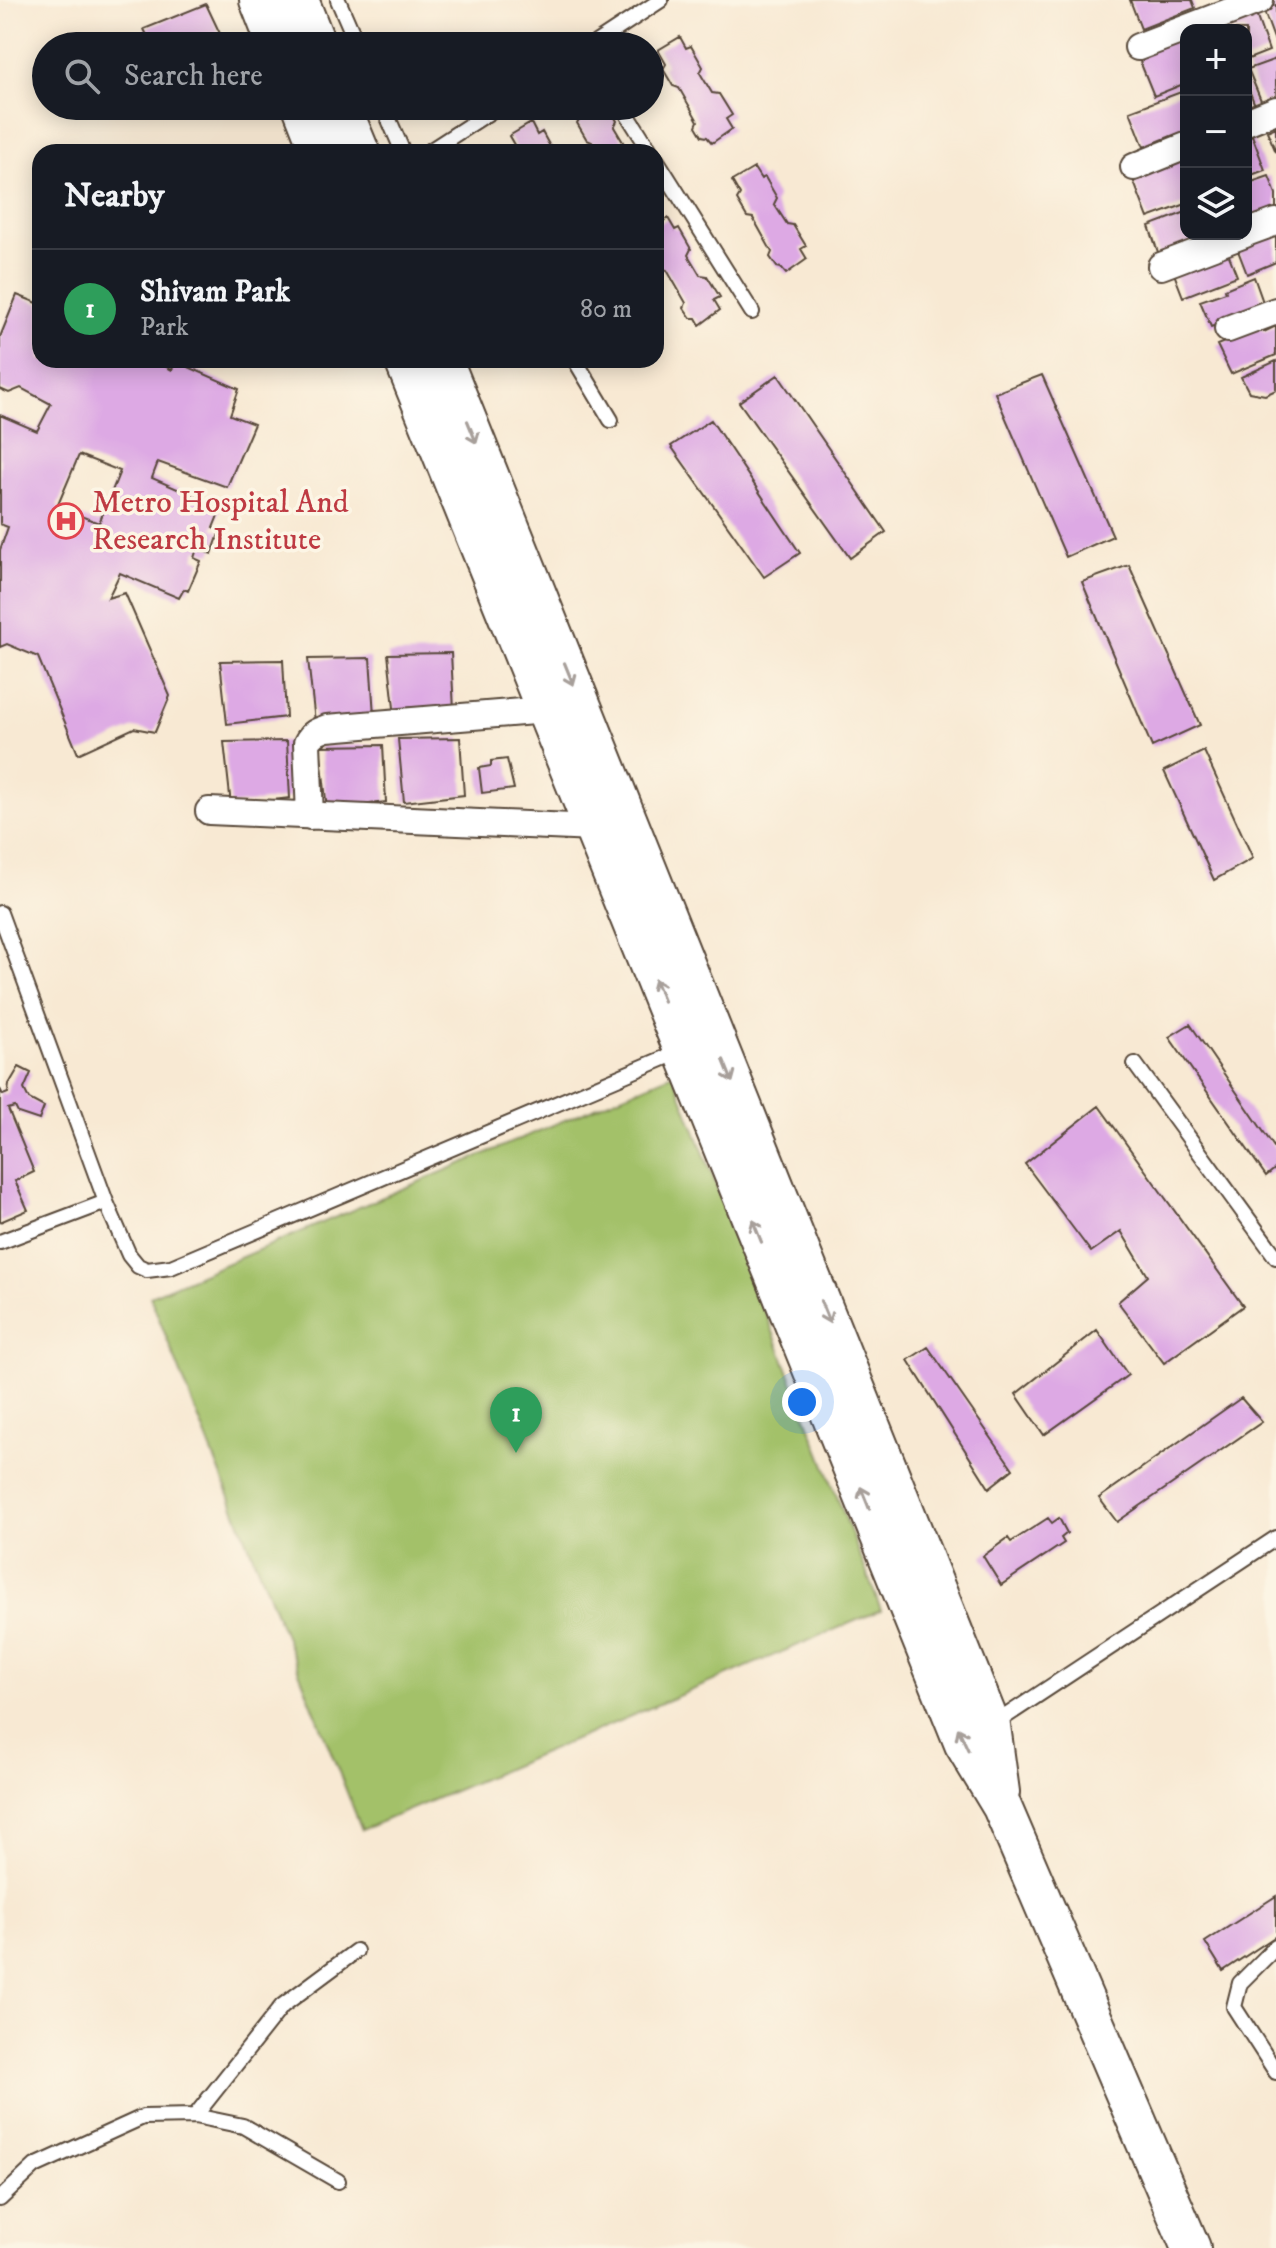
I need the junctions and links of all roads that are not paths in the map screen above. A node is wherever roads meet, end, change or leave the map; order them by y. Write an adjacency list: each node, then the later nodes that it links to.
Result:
1 (259, 0): 6 (street)
2 (299, 0): 7 (street)
3 (338, 0): 8 (lane)
4 (661, 0): 9 (lane)
5 (1260, 0): 10 (street)
6 (272, 32)
7 (312, 32)
8 (352, 32)
9 (612, 32)
10 (1138, 47)
11 (1276, 110): 17 (street)
12 (307, 120): 18 (street)
13 (347, 120): 19 (street)
14 (389, 120): 20 (lane)
15 (481, 120): 21 (lane)
16 (631, 120): 22 (lane)
17 (1252, 120)
18 (317, 144)
19 (357, 144)
20 (400, 144)
21 (450, 144)
22 (646, 144)
23 (1180, 148): 24 (street)
24 (1134, 167)
25 (664, 172): 31 (lane)
26 (1276, 222): 27 (street)
27 (1252, 231)
28 (1229, 240): 29 (street)
29 (1161, 266)
30 (1276, 311): 32 (street)
31 (752, 312)
32 (1228, 329)
33 (407, 368): 37 (street)
34 (446, 368): 47 (street, one-way to 47)
35 (580, 368): 36 (lane)
36 (611, 420)
37 (546, 710): 39 (street); 40 (street)
38 (209, 811): 39 (street)
39 (310, 816): 40 (street)
40 (594, 828): 42 (street, one-way to 40)
41 (0, 913): 44 (lane)
42 (683, 1050): 44 (lane); 47 (street, one-way to 42)
43 (1135, 1064): 46 (lane)
44 (106, 1202): 45 (lane)
45 (0, 1242)
46 (1276, 1257)
47 (788, 1264): 49 (street, one-way to 49); 50 (street, one-way to 47)
48 (1276, 1538): 49 (lane)
49 (991, 1726): 50 (street)
50 (1002, 1807): 57 (street)
51 (1276, 1947): 53 (lane)
52 (356, 1951): 54 (lane)
53 (1276, 2072)
54 (195, 2116): 55 (lane); 56 (lane)
55 (338, 2181)
56 (0, 2199)
57 (1191, 2248)

